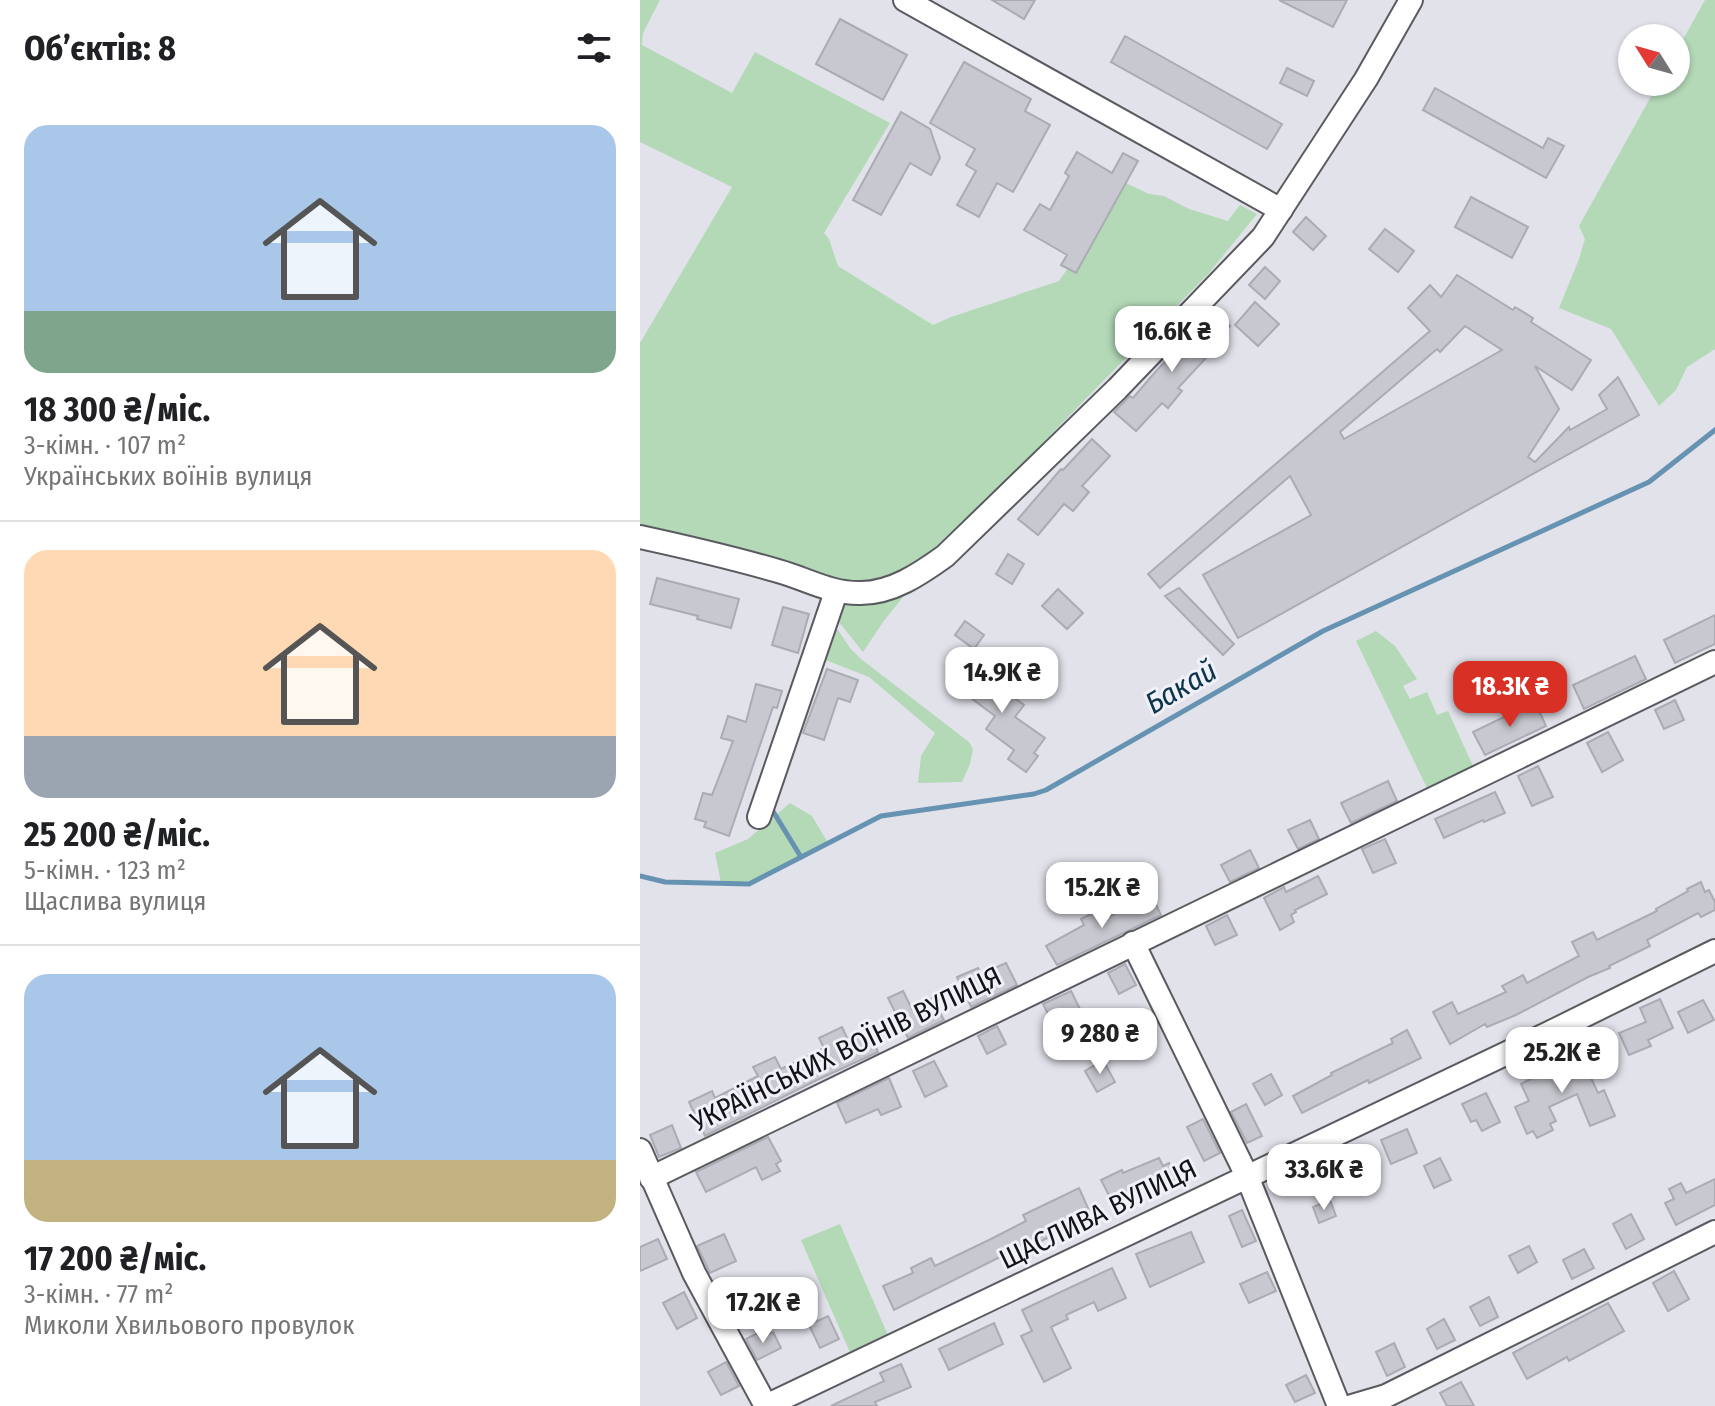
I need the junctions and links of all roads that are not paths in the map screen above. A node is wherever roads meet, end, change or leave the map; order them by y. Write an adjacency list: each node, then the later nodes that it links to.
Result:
1 (905, 0): 3 (street)
2 (1411, 0): 3 (street)
3 (1281, 210): 5 (street)
4 (640, 537): 5 (street)
5 (836, 592): 7 (street)
6 (1715, 662): 8 (street, УКРАЇНСЬКИХ ВОЇНІВ ВУЛИЦЯ)
7 (759, 817)
8 (1133, 943): 11 (street); 12 (street, УКРАЇНСЬКИХ ВОЇНІВ ВУЛИЦЯ)
9 (1715, 951): 11 (street, ЩАСЛИВА ВУЛИЦЯ)
10 (640, 1150): 12 (street)
11 (1247, 1176): 14 (street, ЩАСЛИВА ВУЛИЦЯ); 15 (street)
12 (651, 1178): 14 (street)
13 (1715, 1232): 16 (street)
14 (766, 1406)
15 (1339, 1406)
16 (1352, 1406)

